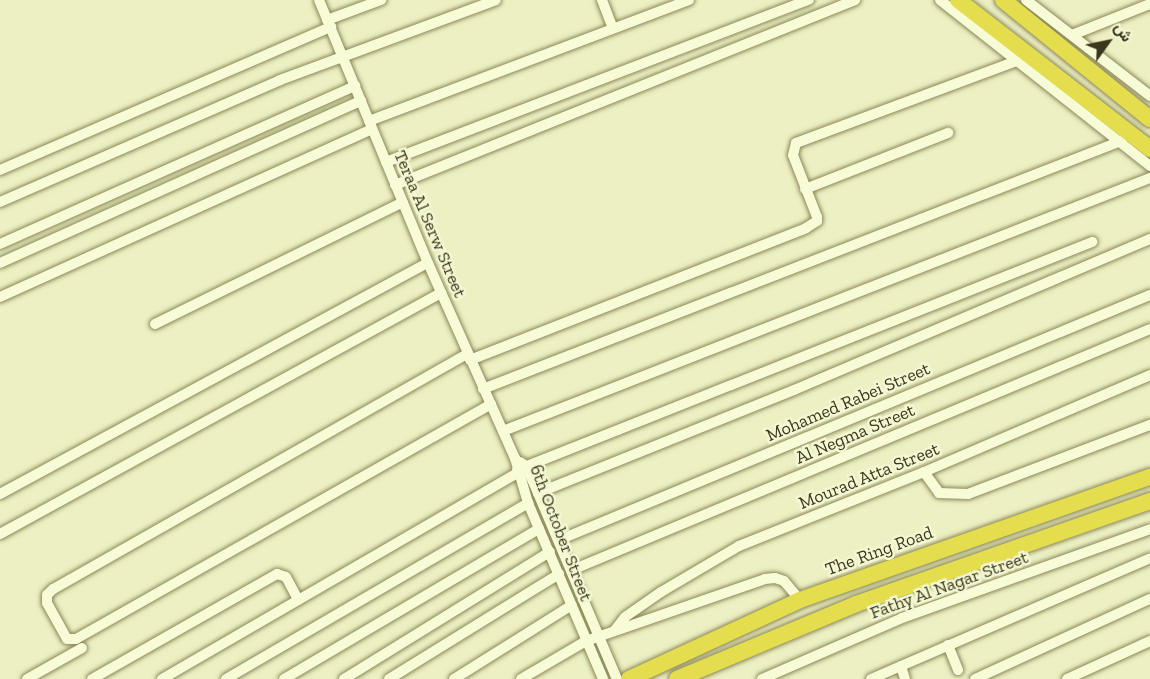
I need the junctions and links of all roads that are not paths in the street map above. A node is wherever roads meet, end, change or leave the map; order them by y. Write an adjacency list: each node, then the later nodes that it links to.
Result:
1 (319, 0): 13 (street, Teraa Al Serw Street)
2 (381, 0): 13 (street)
3 (496, 0): 16 (street)
4 (602, 0): 14 (street)
5 (689, 0): 14 (street)
6 (809, 0): 26 (street)
7 (855, 0): 30 (street)
8 (940, 0): 17 (street)
9 (958, 0): 25 (highway)
10 (1004, 0): 21 (highway)
11 (1026, 0): 15 (street)
12 (1150, 4): 15 (street)
13 (326, 26): 16 (street, Teraa Al Serw Street); 28 (street)
14 (613, 28): 22 (street)
15 (1072, 35): 19 (street)
16 (343, 57): 18 (street, Teraa Al Serw Street); 33 (street)
17 (1017, 61): 24 (street); 31 (street)
18 (350, 88): 20 (street, Teraa Al Serw Street); 36 (street)
19 (1150, 96)
20 (356, 103): 22 (street, Teraa Al Serw Street); 37 (street)
21 (1150, 118)
22 (369, 127): 26 (street, Teraa Al Serw Street); 41 (street)
23 (948, 133): 31 (street)
24 (1121, 141): 27 (street); 46 (street)
25 (1150, 149)
26 (386, 162): 30 (street, Teraa Al Serw Street)
27 (1150, 166)
28 (0, 170)
29 (1150, 178): 49 (street)
30 (396, 185): 32 (street, Teraa Al Serw Street)
31 (805, 189): 44 (street)
32 (402, 201): 38 (street, Teraa Al Serw Street); 42 (street)
33 (0, 202)
34 (1150, 240): 54 (street)
35 (1092, 242): 51 (street)
36 (0, 243)
37 (0, 263)
38 (428, 263): 39 (street, Teraa Al Serw Street); 55 (street)
39 (441, 293): 44 (street, Teraa Al Serw Street); 60 (street)
40 (1150, 295): 61 (street, Mohamed Rabei Street)
41 (0, 297)
42 (155, 324)
43 (1150, 329): 64 (street, Al Negma Street)
44 (468, 357): 46 (street, Teraa Al Serw Street); 47 (street)
45 (1150, 375): 52 (street, Mourad Atta Street)
46 (483, 389): 47 (street, Teraa Al Serw Street)
47 (491, 404): 49 (street, Teraa Al Serw Street)
48 (1150, 425): 52 (street)
49 (503, 431): 50 (street, Teraa Al Serw Street)
50 (515, 458): 51 (street, 6th October Street)
51 (520, 470): 54 (street, 6th October Street); 57 (street, 6th October Street); 67 (street)
52 (924, 472): 70 (street, Mourad Atta Street)
53 (1150, 477): 68 (highway, The Ring Road)
54 (538, 493): 61 (street, 6th October Street)
55 (0, 494)
56 (1150, 501): 91 (highway)
57 (528, 503): 58 (street, 6th October Street); 82 (street)
58 (539, 529): 62 (street, 6th October Street); 83 (street)
59 (1150, 529): 92 (street, Fathy Al Nagar Street)
60 (0, 534)
61 (559, 540): 64 (street, 6th October Street)
62 (549, 552): 65 (street, 6th October Street); 84 (street)
63 (1150, 558): 74 (street)
64 (572, 570): 71 (street, 6th October Street)
65 (559, 574): 69 (street, 6th October Street); 85 (street)
66 (1150, 599): 94 (street)
67 (298, 600): 80 (street); 81 (street)
68 (800, 600): 70 (street); 90 (highway, The Ring Road)
69 (572, 605): 72 (street, 6th October Street); 86 (street)
70 (615, 630): 71 (street)
71 (598, 636): 72 (street); 89 (street, 6th October Street)
72 (586, 640): 87 (street); 88 (street, 6th October Street)
73 (1150, 641): 95 (street)
74 (948, 645): 76 (street); 77 (street)
75 (81, 648): 79 (street)
76 (901, 666): 78 (street); 93 (street)
77 (958, 670)
78 (874, 678)
79 (27, 679)
80 (92, 679)
81 (162, 679)
82 (226, 679)
83 (284, 679)
84 (344, 679)
85 (389, 679)
86 (454, 679)
87 (521, 679)
88 (603, 679)
89 (617, 679)
90 (629, 679)
91 (677, 679)
92 (762, 679)
93 (905, 679)
94 (975, 679)
95 (1067, 679)

